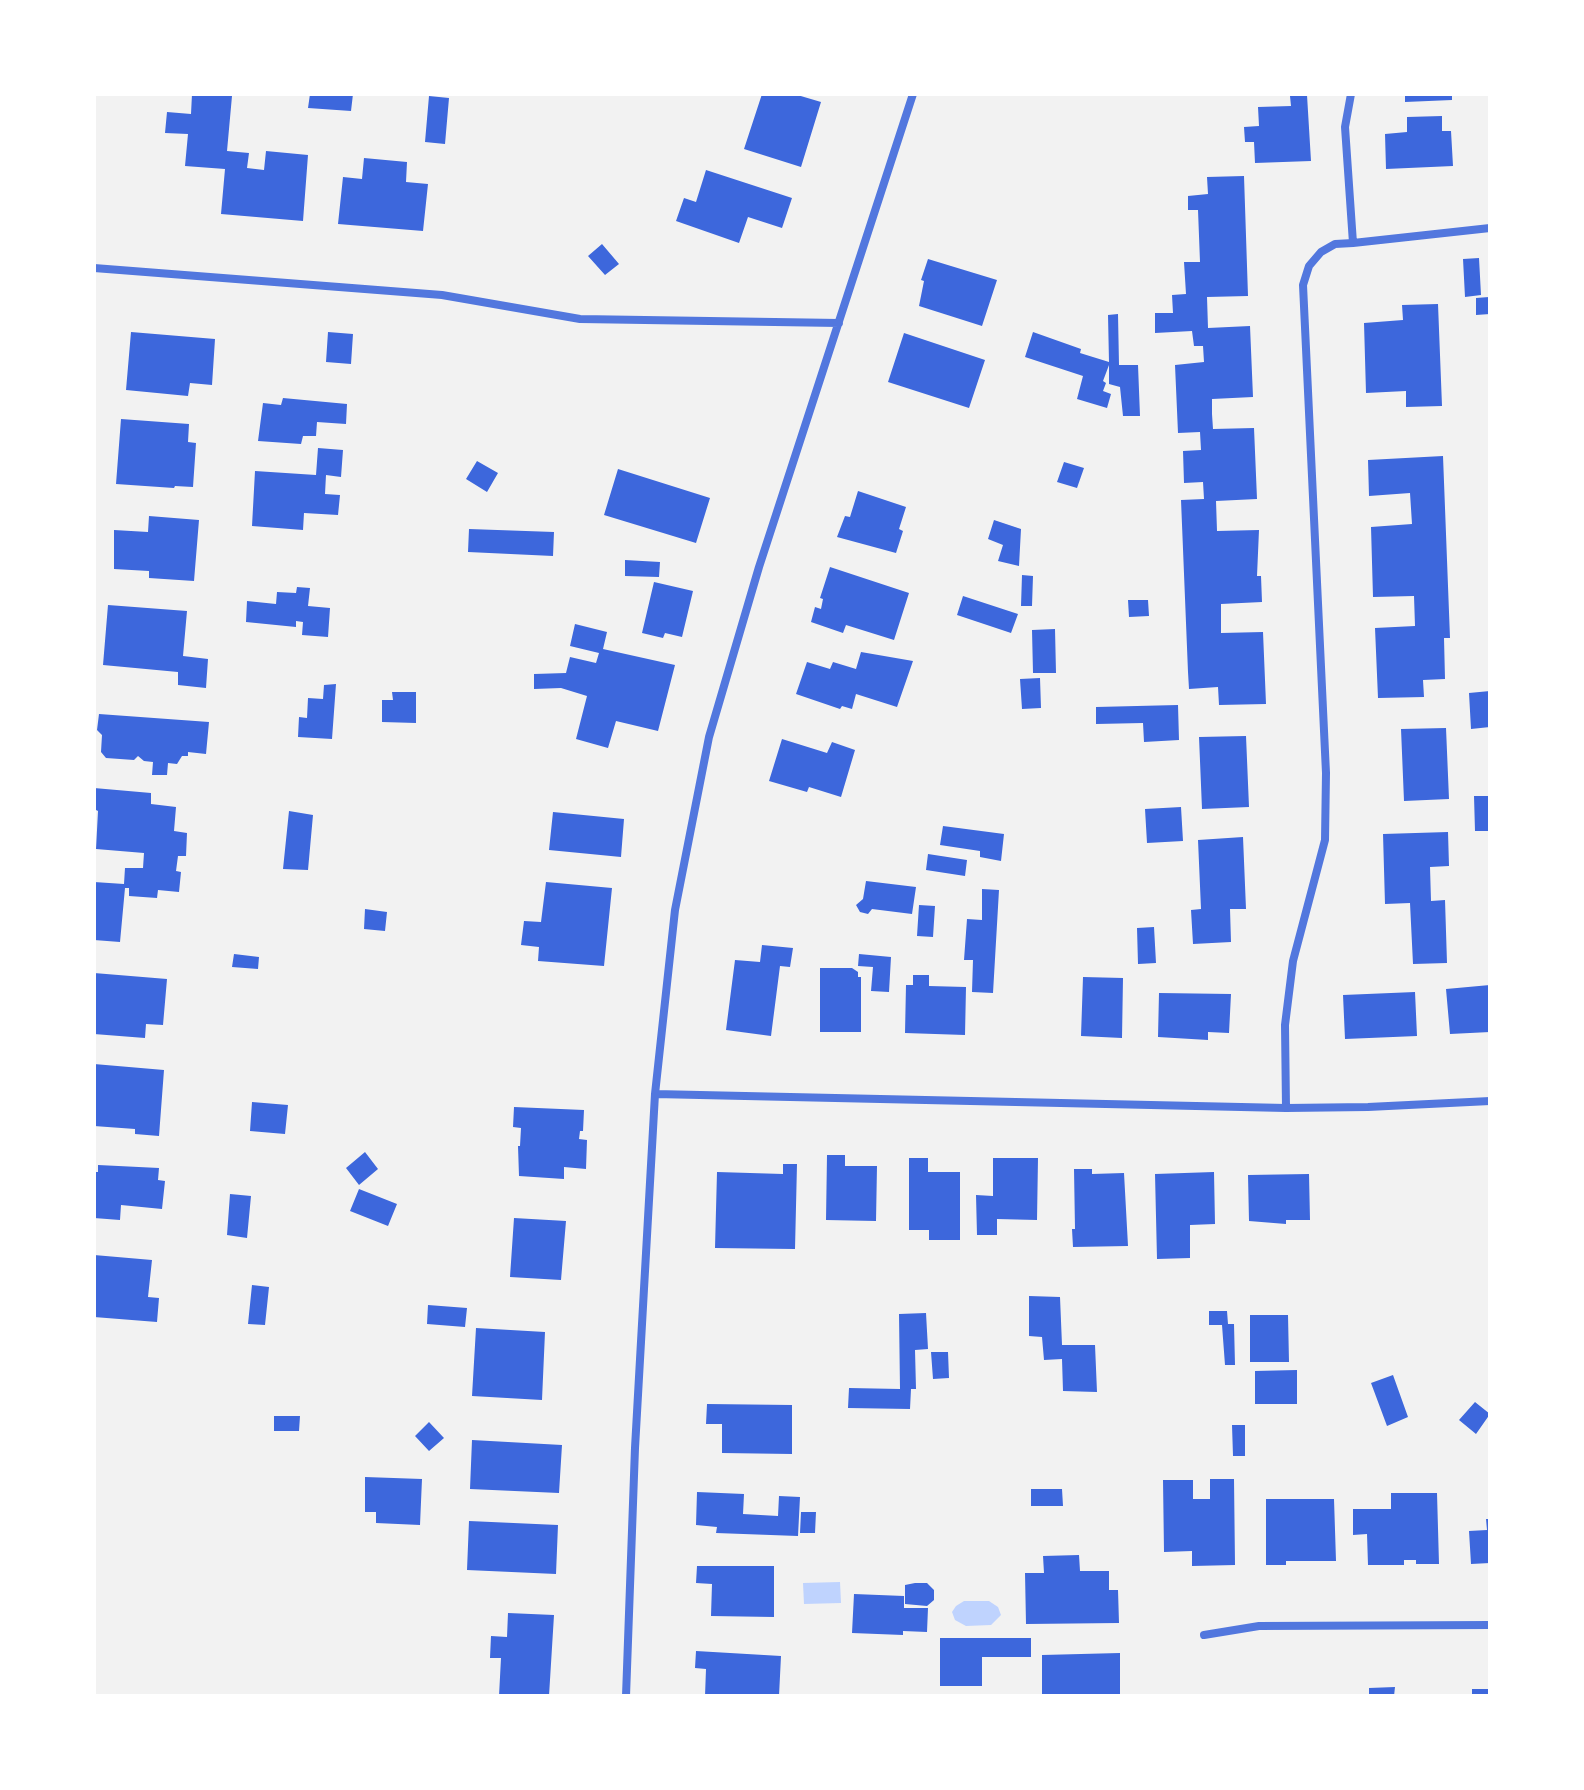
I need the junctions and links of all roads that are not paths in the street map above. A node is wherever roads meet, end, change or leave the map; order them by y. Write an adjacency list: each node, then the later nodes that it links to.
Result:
1 (913, 94): 6 (street)
2 (1351, 94): 4 (street)
3 (1490, 228): 4 (street)
4 (1353, 243): 9 (street)
5 (94, 268): 6 (street)
6 (839, 323): 7 (street)
7 (655, 1094): 9 (street); 12 (street)
8 (1490, 1101): 9 (street)
9 (1286, 1108)
10 (1490, 1625): 11 (street)
11 (1204, 1635)
12 (626, 1696)

